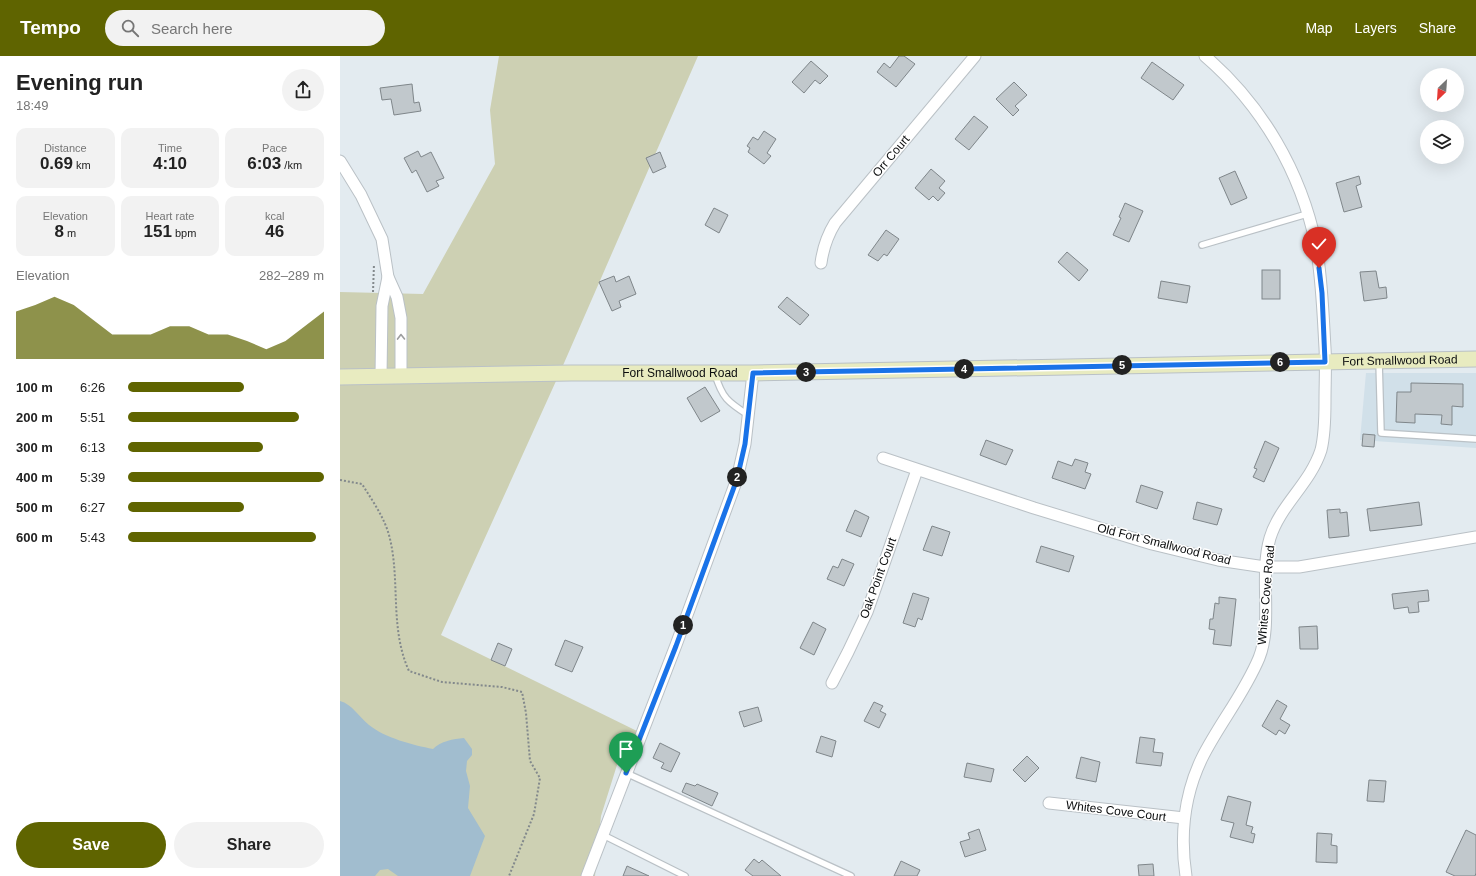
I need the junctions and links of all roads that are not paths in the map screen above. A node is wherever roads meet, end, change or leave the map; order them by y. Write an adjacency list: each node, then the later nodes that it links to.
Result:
1 (975, 56): 6 (street, Orr Court)
2 (1206, 56): 4 (street, Whites Cove Road)
3 (340, 161): 7 (street)
4 (1307, 214): 5 (lane); 10 (street, Whites Cove Road)
5 (1202, 245)
6 (821, 263)
7 (388, 277): 13 (street); 14 (street, one-way to 7)
8 (1476, 359): 9 (main road, Fort Smallwood Road)
9 (1379, 361): 10 (main road, Fort Smallwood Road); 17 (lane)
10 (1325, 362): 12 (main road, Fort Smallwood Road); 21 (street, Whites Cove Road)
11 (715, 373): 12 (main road, Fort Smallwood Road); 14 (main road, Fort Smallwood Road); 16 (lane)
12 (753, 373): 16 (street)
13 (381, 376): 14 (main road, Fort Smallwood Road); 15 (main road, Fort Smallwood Road)
14 (401, 376)
15 (340, 377)
16 (749, 415): 23 (street)
17 (1476, 439)
18 (883, 458): 19 (street, Old Fort Smallwood Road)
19 (917, 470): 21 (street, Old Fort Smallwood Road); 22 (street, Oak Point Court)
20 (1476, 537): 21 (street, Old Fort Smallwood Road)
21 (1265, 566): 25 (street, Whites Cove Road)
22 (832, 683)
23 (626, 773): 26 (street); 29 (lane)
24 (1048, 803): 25 (street, Whites Cove Court)
25 (1184, 818): 30 (street, Whites Cove Road)
26 (603, 836): 27 (street); 28 (lane)
27 (587, 876)
28 (685, 876)
29 (851, 876)
30 (1186, 876)

